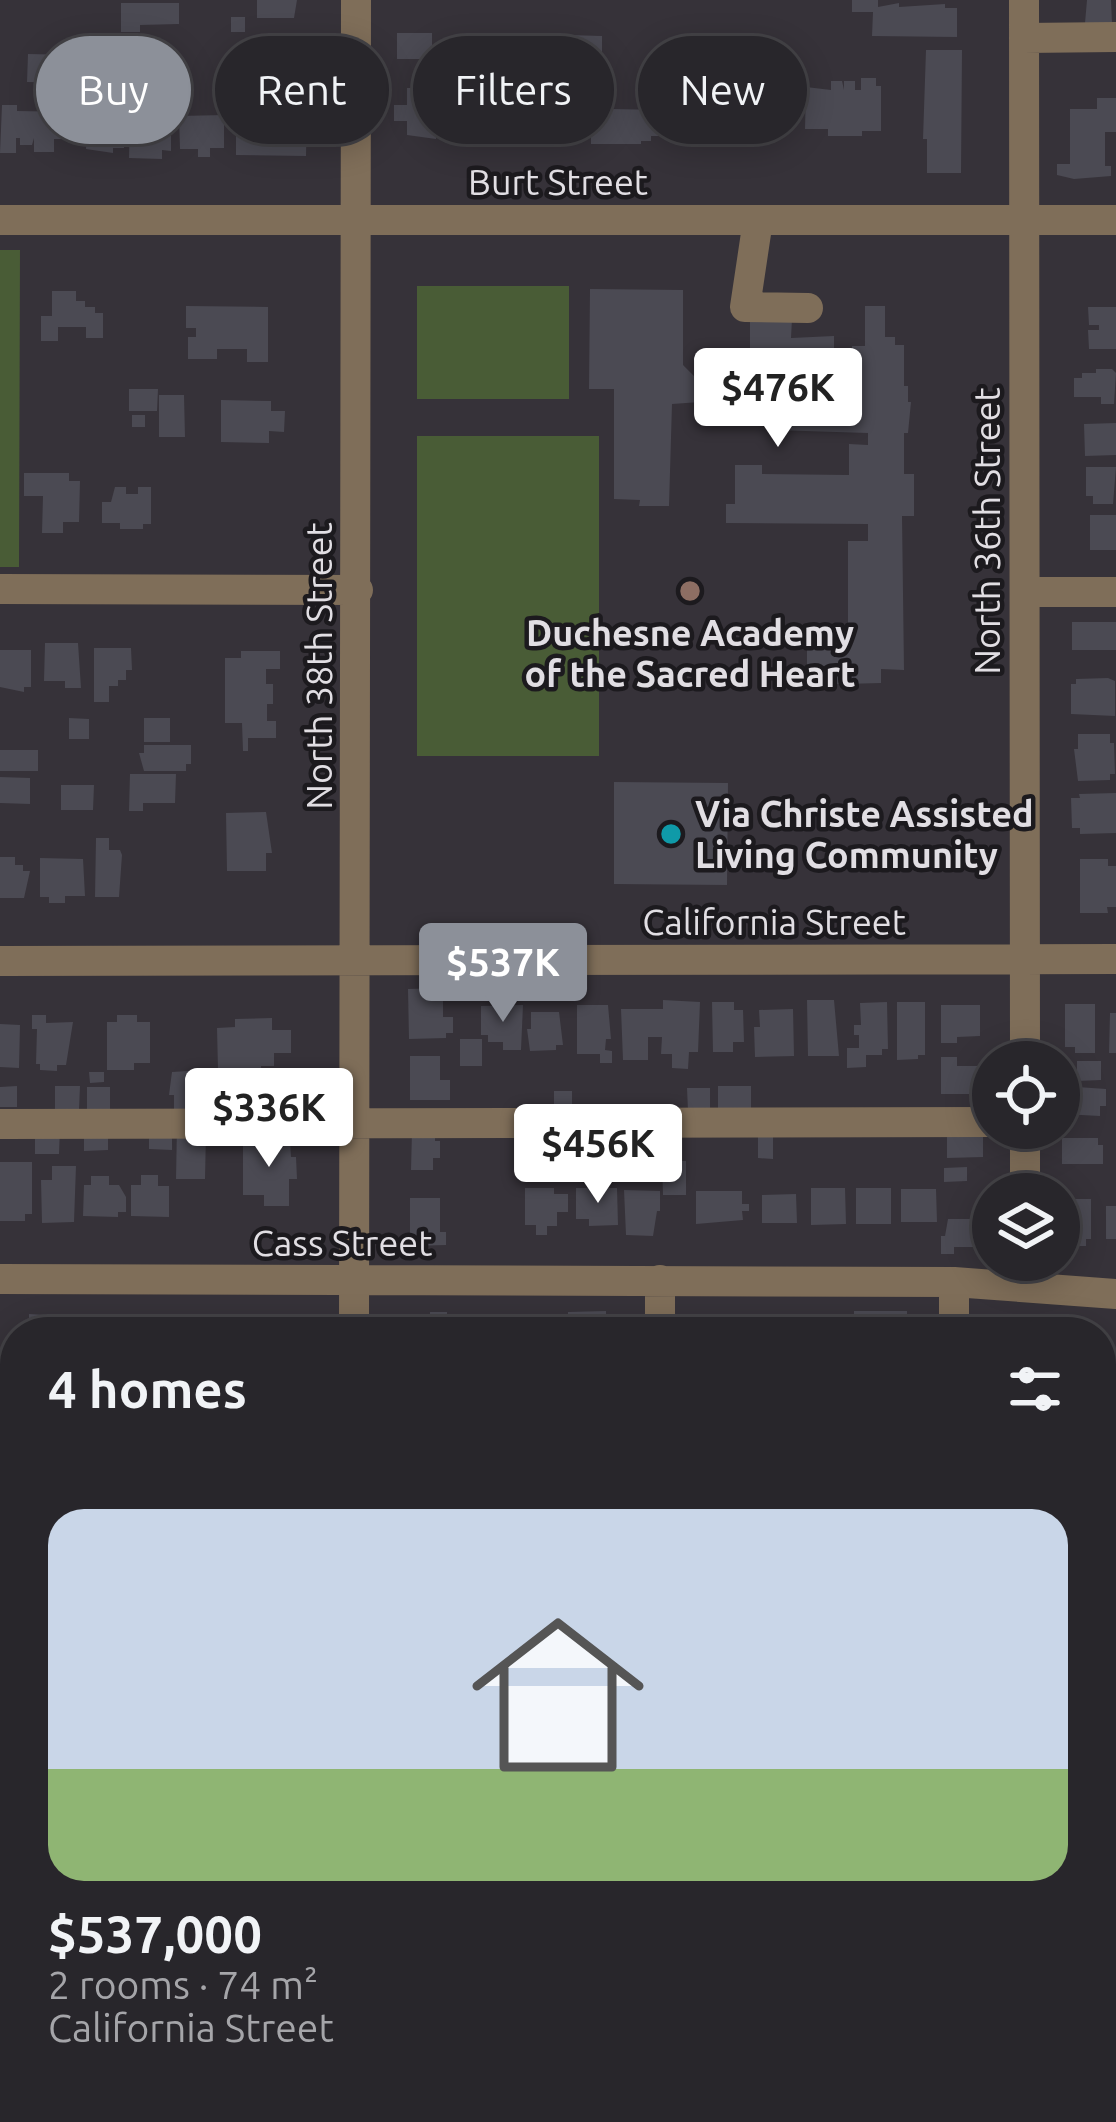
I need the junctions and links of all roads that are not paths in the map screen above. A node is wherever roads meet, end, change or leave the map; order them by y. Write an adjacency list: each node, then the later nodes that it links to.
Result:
1 (356, 0): 6 (street, North 38th Street)
2 (1024, 0): 3 (street, North 36th Street)
3 (1024, 38): 4 (street); 8 (street, North 36th Street)
4 (1116, 38)
5 (0, 220): 6 (street, Burt Street)
6 (356, 220): 7 (street, Burt Street); 12 (street, North 38th Street)
7 (758, 220): 8 (street, Burt Street); 10 (street)
8 (1024, 220): 9 (street, Burt Street); 13 (street, North 36th Street)
9 (1116, 220)
10 (808, 308)
11 (0, 589): 12 (street)
12 (358, 590): 17 (street, North 38th Street)
13 (1025, 592): 14 (street); 15 (street, North 36th Street)
14 (1116, 592)
15 (1025, 959): 16 (street, California Street); 17 (street, California Street); 19 (street, North 36th Street)
16 (1116, 959)
17 (355, 960): 18 (street, California Street); 22 (street, North 38th Street)
18 (0, 961)
19 (1025, 1041)
20 (972, 1122): 22 (street)
21 (0, 1124): 22 (street)
22 (354, 1124): 26 (street, North 38th Street)
23 (0, 1279): 26 (street, Cass Street)
24 (660, 1280): 26 (street, Cass Street); 28 (street, Cass Street); 31 (street)
25 (972, 1280): 28 (street, Cass Street)
26 (354, 1281): 30 (street, North 38th Street)
27 (1059, 1281): 29 (street, Cass Street)
28 (954, 1282): 32 (street)
29 (1116, 1294)
30 (354, 1317)
31 (660, 1317)
32 (954, 1317)

